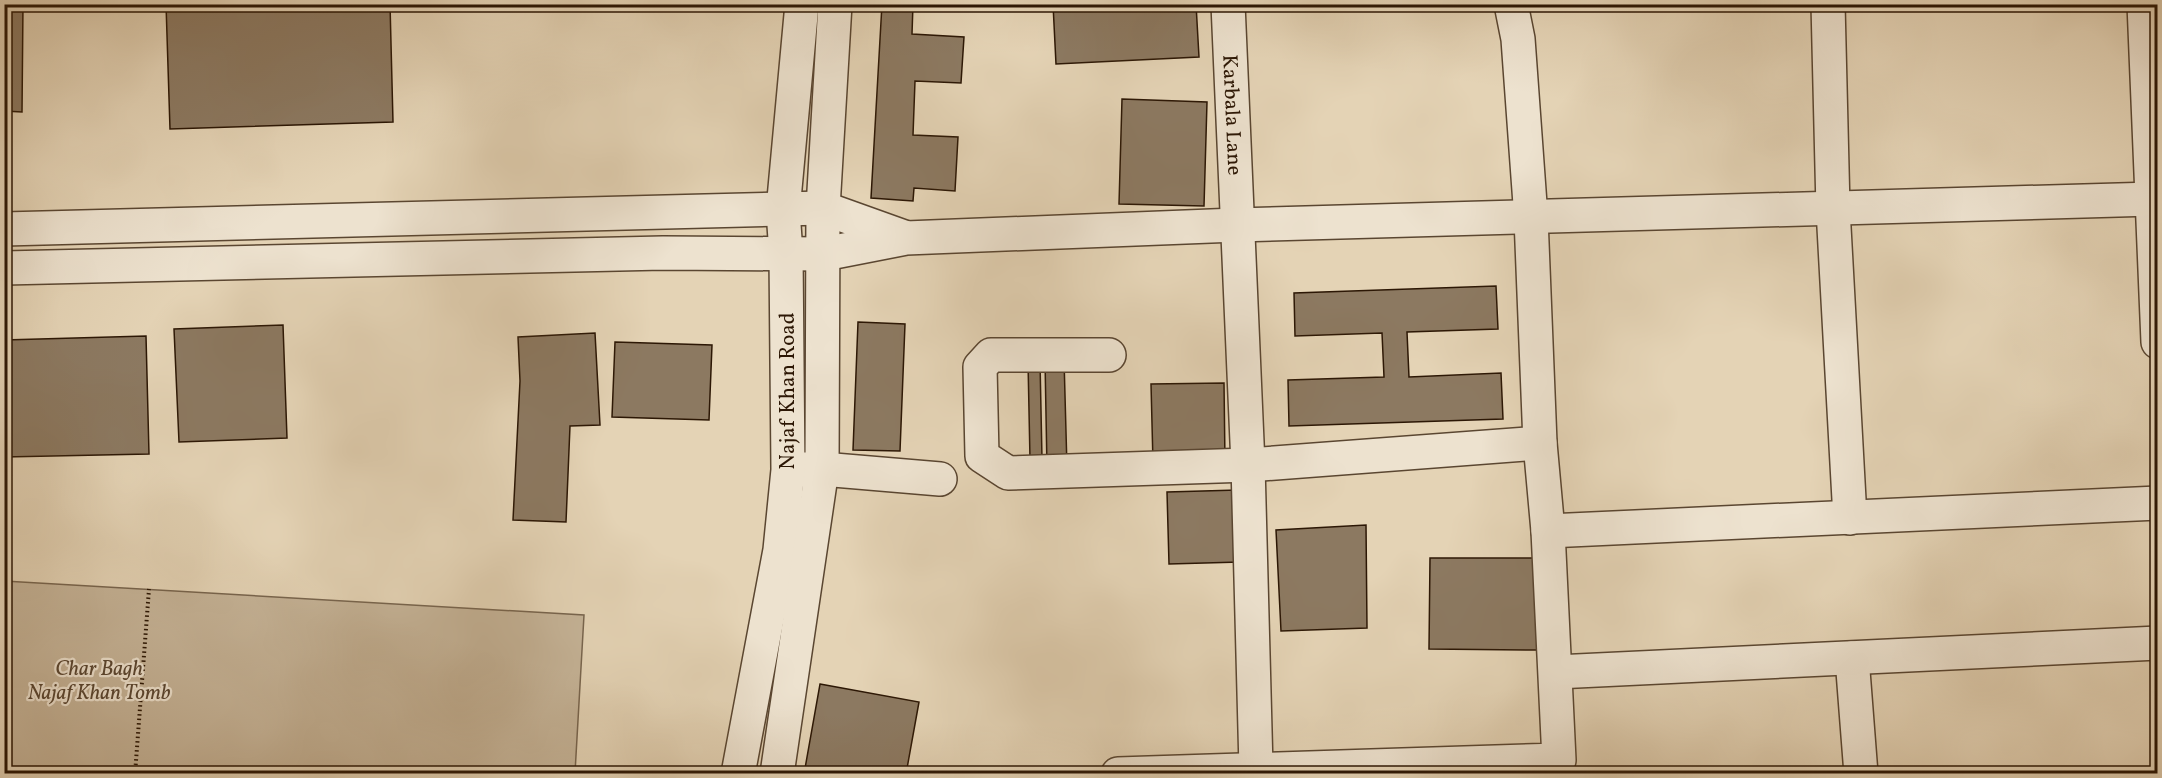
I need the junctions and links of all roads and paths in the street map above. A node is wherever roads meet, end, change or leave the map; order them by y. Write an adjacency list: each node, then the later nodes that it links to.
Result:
1 (802, 4): 11 (street, Najaf Khan Road)
2 (835, 4): 9 (street)
3 (1228, 4): 13 (street, Karbala Lane)
4 (1511, 4): 12 (street)
5 (1828, 4): 10 (street)
6 (2144, 4): 7 (street)
7 (2153, 87): 8 (street)
8 (2152, 199): 10 (street); 19 (street)
9 (823, 208): 11 (street); 15 (street); 17 (street)
10 (1833, 209): 12 (street); 27 (street)
11 (783, 210): 14 (street); 16 (street, Najaf Khan Road)
12 (1531, 218): 13 (street); 21 (street)
13 (1236, 225): 15 (street); 22 (street, Karbala Lane)
14 (4, 229)
15 (906, 238): 17 (street)
16 (786, 254): 17 (street); 18 (street); 24 (street, Najaf Khan Road)
17 (824, 254): 23 (street)
18 (4, 268)
19 (2157, 342)
20 (1109, 355): 22 (street)
21 (1540, 443): 22 (street); 28 (street)
22 (1248, 465): 34 (street, Karbala Lane)
23 (822, 468): 24 (street); 25 (street); 37 (street)
24 (788, 470): 36 (street, Najaf Khan Road)
25 (940, 479)
26 (2157, 503): 27 (street)
27 (1850, 518): 28 (street)
28 (1548, 531): 32 (street)
29 (149, 589): 35 (path)
30 (2157, 644): 31 (street)
31 (1852, 658): 32 (street); 39 (street)
32 (1556, 672): 33 (street)
33 (1559, 767): 34 (street)
34 (1256, 768): 38 (street)
35 (135, 774)
36 (738, 774)
37 (777, 774)
38 (1118, 774)
39 (1861, 774)

